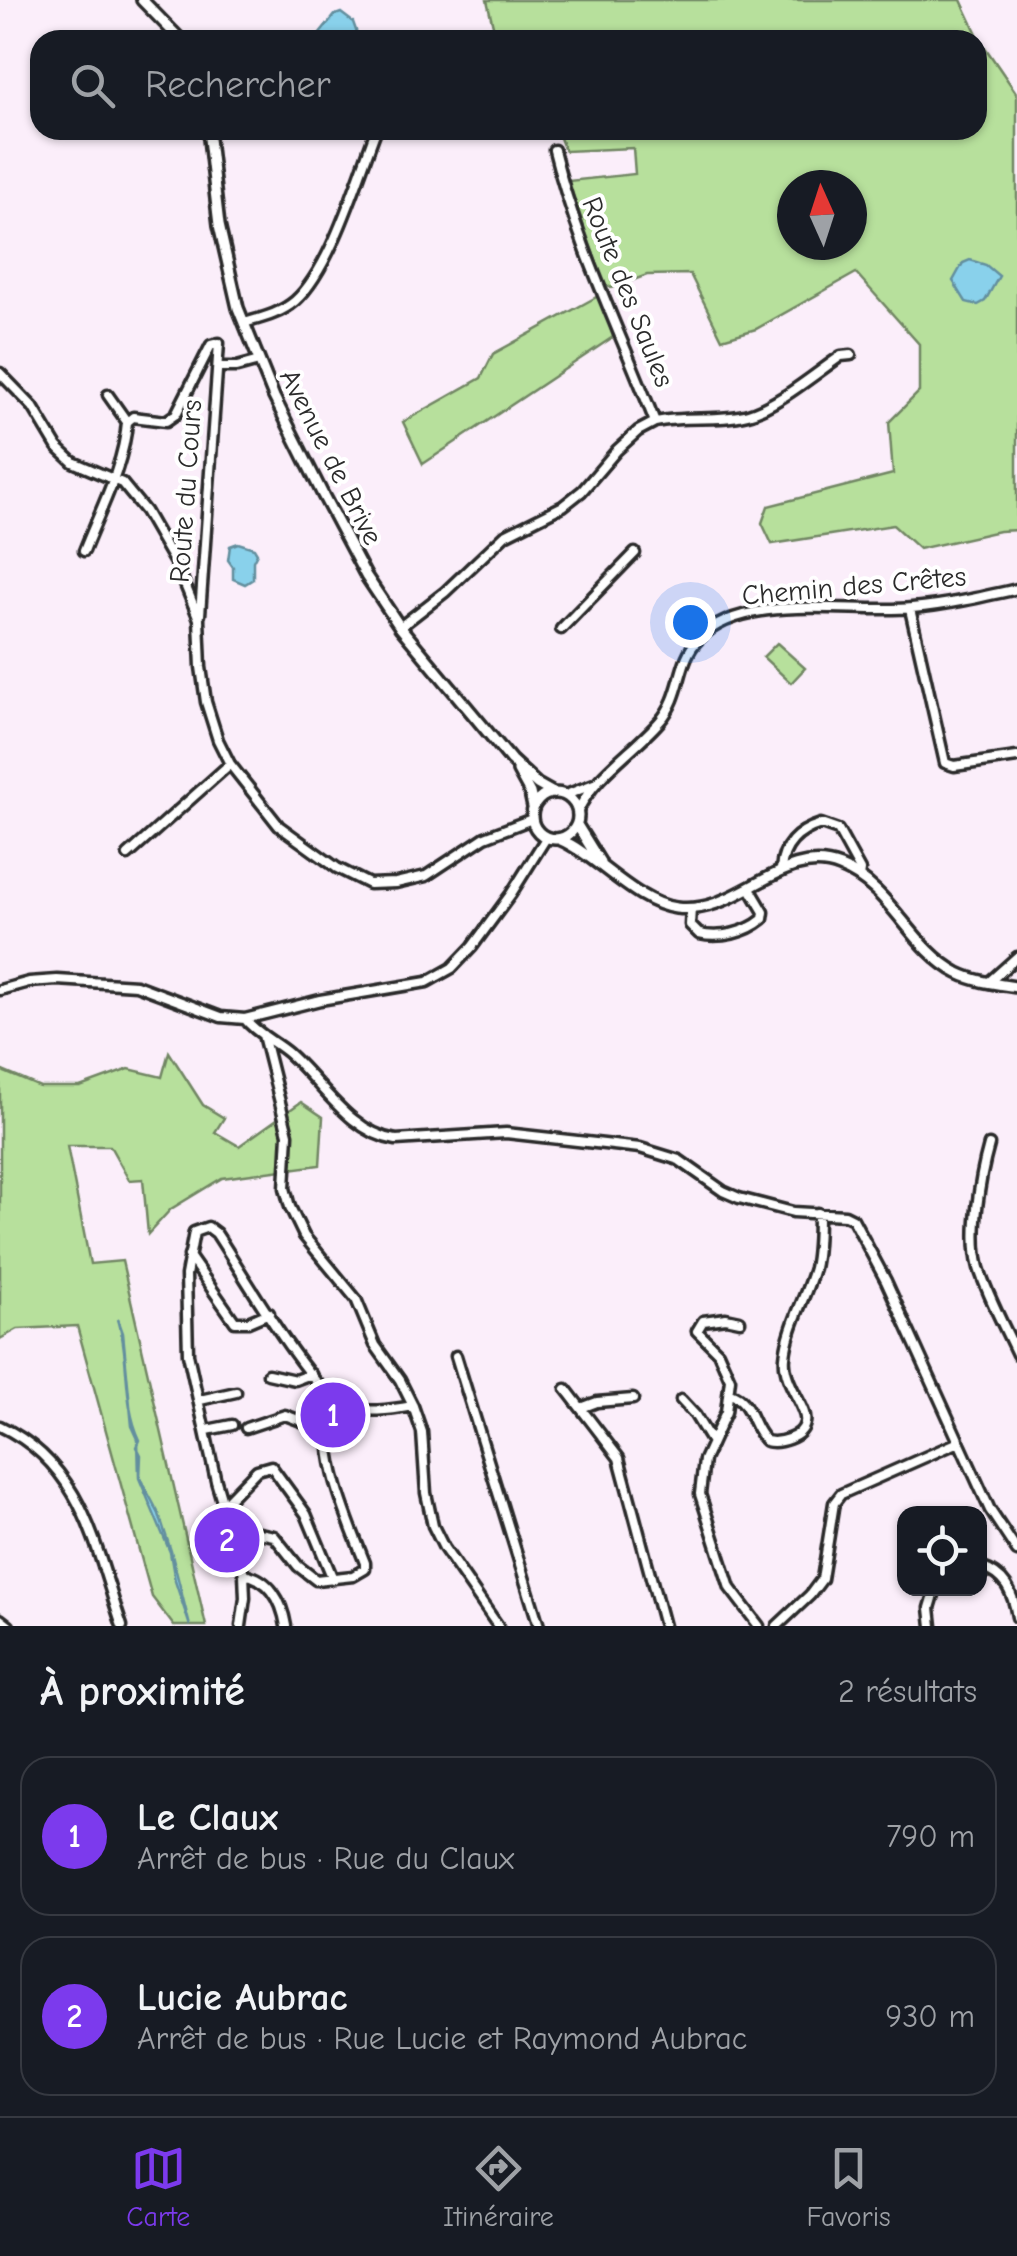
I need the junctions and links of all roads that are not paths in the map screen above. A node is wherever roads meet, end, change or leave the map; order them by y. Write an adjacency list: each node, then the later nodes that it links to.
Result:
1 (142, 0): 2 (street)
2 (171, 30)
3 (209, 140): 6 (street, Avenue de Brive)
4 (372, 140): 6 (street)
5 (554, 150): 13 (street, Route des Saules)
6 (244, 323): 8 (street, Avenue de Brive)
7 (851, 355): 13 (street)
8 (258, 361): 9 (street, Route du Cours); 20 (street, Avenue de Brive)
9 (218, 367): 12 (street, Route du Cours); 19 (street, Route du Cours)
10 (0, 372): 14 (street)
11 (108, 395): 12 (street)
12 (127, 422): 14 (street)
13 (655, 422): 20 (street, Route des Saules)
14 (113, 478): 15 (street); 19 (street, Route du Cours)
15 (84, 551)
16 (635, 553): 21 (street)
17 (1017, 589): 18 (street, Chemin des Crêtes)
18 (910, 609): 22 (street); 25 (street, Chemin des Crêtes)
19 (200, 619): 24 (street, Route du Cours)
20 (400, 627): 23 (street, Avenue de Brive)
21 (561, 628)
22 (1017, 757)
23 (511, 760): 26 (street); 29 (street)
24 (230, 764): 29 (street, Route du Cours); 33 (street)
25 (598, 782): 27 (street, Chemin des Crêtes); 28 (street, Chemin des Crêtes)
26 (553, 793): 27 (street); 29 (street)
27 (566, 796): 28 (street)
28 (578, 811): 30 (street)
29 (532, 814): 31 (street)
30 (577, 825): 32 (street); 34 (street)
31 (546, 838): 32 (street); 43 (street)
32 (559, 839): 34 (street)
33 (128, 855)
34 (600, 862): 38 (street)
35 (781, 870): 36 (street); 36 (street); 37 (street)
36 (859, 877): 40 (street)
37 (751, 890): 38 (street); 38 (street)
38 (691, 908)
39 (1017, 957): 40 (street)
40 (989, 982): 41 (street)
41 (1017, 987)
42 (0, 990): 43 (street)
43 (245, 1020): 44 (street)
44 (263, 1035): 46 (street); 63 (street)
45 (989, 1145): 52 (street)
46 (818, 1213): 58 (street); 71 (street)
47 (189, 1256): 48 (street); 48 (street); 60 (street)
48 (269, 1313): 55 (street)
49 (740, 1322): 50 (street)
50 (697, 1331): 51 (street); 58 (street)
51 (684, 1333)
52 (1017, 1354)
53 (456, 1356): 87 (street)
54 (268, 1374): 55 (street)
55 (311, 1374): 62 (street)
56 (566, 1389): 64 (street)
57 (236, 1392): 60 (street)
58 (730, 1394): 70 (street)
59 (633, 1399): 64 (street)
60 (200, 1400): 68 (street)
61 (681, 1400): 70 (street)
62 (335, 1401): 63 (street); 69 (street)
63 (413, 1406): 86 (street)
64 (581, 1408): 88 (street)
65 (232, 1425): 68 (street)
66 (0, 1426): 83 (street)
67 (246, 1428): 69 (street)
68 (207, 1430): 72 (street)
69 (328, 1431): 77 (street)
70 (711, 1441): 89 (street)
71 (959, 1442): 74 (street); 90 (street)
72 (222, 1506): 73 (street); 77 (street)
73 (236, 1545): 76 (street); 77 (street)
74 (1017, 1550)
75 (987, 1571): 79 (street)
76 (244, 1574): 81 (street); 85 (street)
77 (333, 1579)
78 (934, 1596): 91 (street)
79 (1017, 1617)
80 (0, 1619): 82 (street)
81 (242, 1622): 84 (street)
82 (9, 1626)
83 (122, 1626)
84 (251, 1626)
85 (286, 1626)
86 (498, 1626)
87 (539, 1626)
88 (664, 1626)
89 (758, 1626)
90 (776, 1626)
91 (932, 1626)

